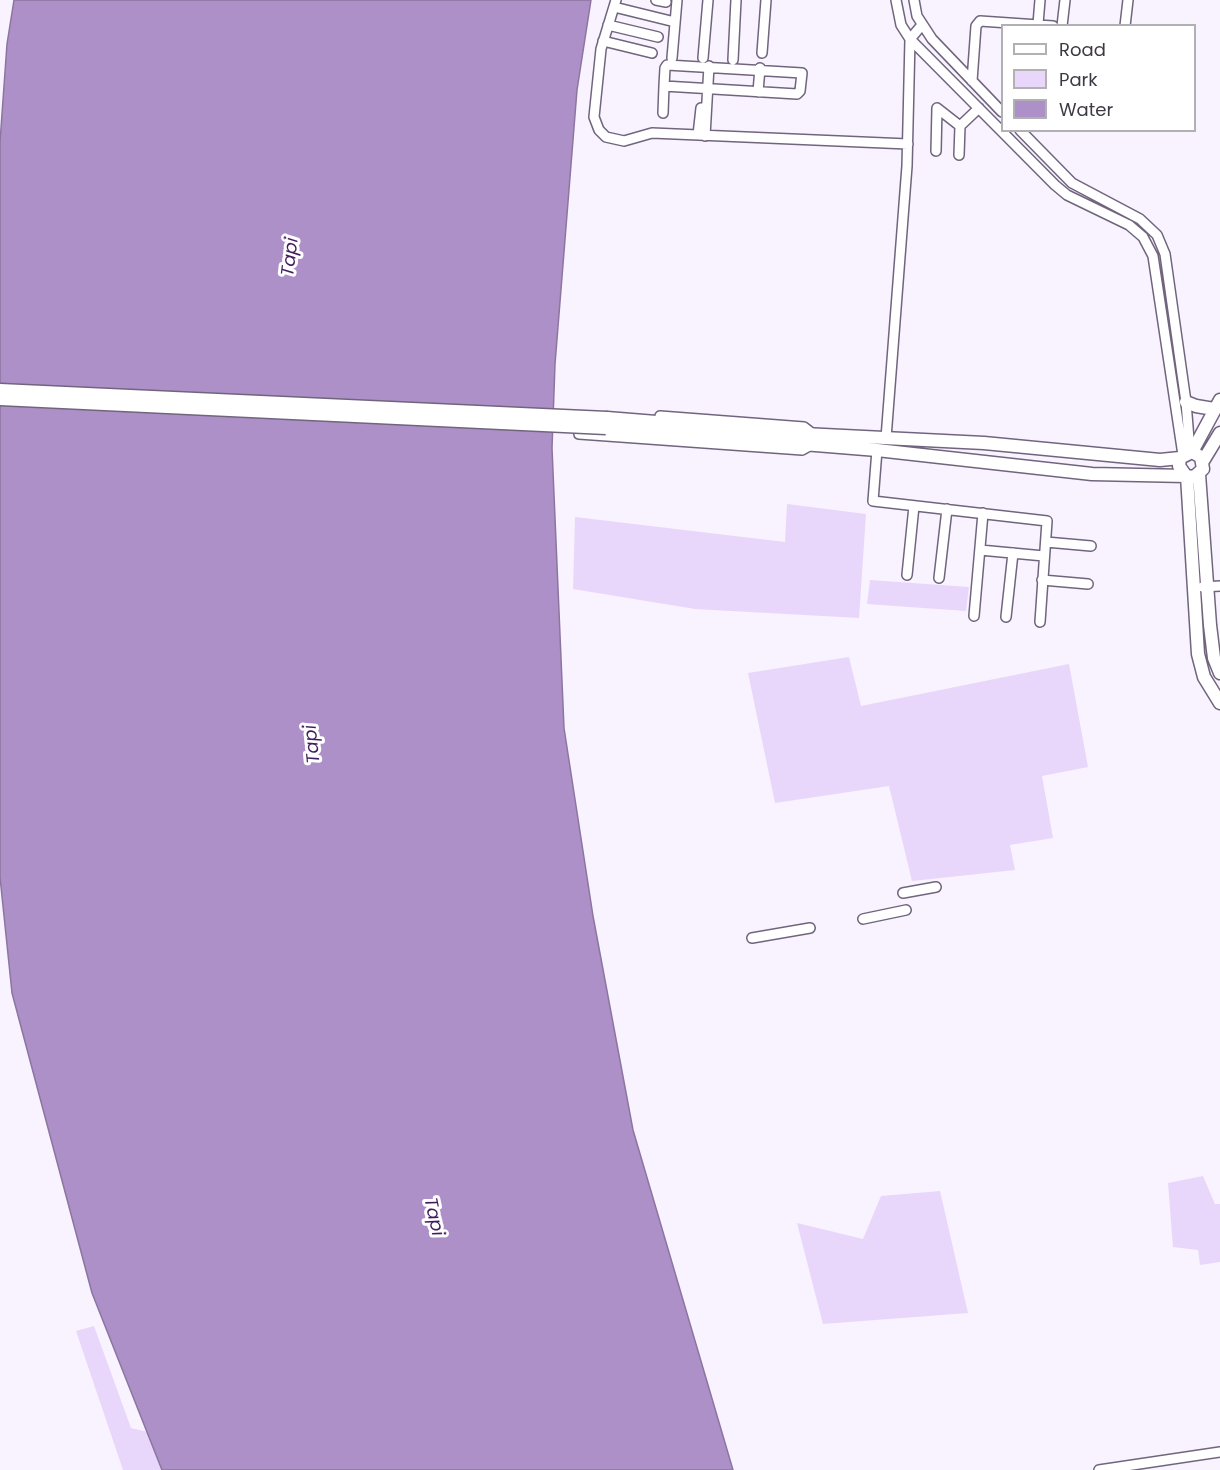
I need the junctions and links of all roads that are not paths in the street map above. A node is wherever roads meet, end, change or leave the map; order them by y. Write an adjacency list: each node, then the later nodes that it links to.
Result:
1 (677, 0): 11 (street)
2 (708, 0): 24 (street)
3 (736, 0): 23 (street)
4 (766, 0): 21 (street)
5 (896, 0): 18 (street)
6 (914, 0): 16 (street)
7 (1040, 0): 12 (street)
8 (1065, 0): 13 (street)
9 (1128, 0): 14 (street)
10 (615, 4): 11 (street); 15 (street)
11 (675, 22): 22 (street)
12 (1038, 24): 26 (street)
13 (1062, 24)
14 (1125, 24)
15 (608, 25): 17 (street); 19 (street)
16 (922, 25): 18 (street); 26 (street)
17 (658, 38)
18 (910, 39): 30 (street); 38 (street)
19 (603, 41): 20 (street); 37 (street)
20 (652, 53)
21 (762, 53)
22 (672, 58)
23 (733, 60)
24 (706, 62): 25 (street); 27 (street); 28 (street)
25 (760, 68): 29 (street); 29 (street)
26 (972, 81): 31 (street)
27 (664, 86): 28 (street); 32 (street)
28 (707, 87): 29 (street); 37 (street)
29 (758, 92)
30 (979, 108): 33 (street); 34 (street)
31 (1001, 111)
32 (663, 113)
33 (960, 126): 39 (street); 40 (street)
34 (1001, 130)
35 (1003, 132): 42 (street)
36 (1022, 132): 41 (street)
37 (702, 136): 38 (street)
38 (908, 144): 50 (street)
39 (936, 151)
40 (958, 154)
41 (1180, 357): 42 (street); 45 (street)
42 (1168, 358): 51 (street)
43 (0, 390): 47 (main road, bridge)
44 (0, 399): 47 (main road, bridge)
45 (1186, 402): 46 (main road); 51 (street)
46 (1217, 404): 51 (main road)
47 (606, 423): 49 (main road)
48 (1220, 433): 52 (main road)
49 (813, 439): 49 (street); 50 (main road)
50 (882, 446): 51 (main road); 53 (main road); 54 (street)
51 (1186, 454): 52 (main road); 53 (main road)
52 (1203, 461): 53 (main road)
53 (1191, 475): 66 (main road); 67 (main road)
54 (914, 506): 55 (street); 62 (street)
55 (947, 509): 56 (street); 63 (street)
56 (984, 513): 57 (street); 59 (street)
57 (1046, 542): 58 (street); 61 (street)
58 (1091, 546)
59 (980, 550): 60 (street); 68 (street)
60 (1014, 553): 61 (street); 69 (street)
61 (1044, 556): 64 (street)
62 (907, 575)
63 (939, 579)
64 (1042, 580): 65 (street); 70 (street)
65 (1088, 584)
66 (1214, 585): 67 (street); 71 (main road)
67 (1193, 589): 72 (main road)
68 (974, 616)
69 (1005, 617)
70 (1040, 622)
71 (1220, 673)
72 (1220, 703)
73 (936, 887): 74 (street)
74 (903, 893)
75 (906, 910): 76 (street)
76 (863, 919)
77 (810, 928): 78 (street)
78 (752, 938)
79 (1220, 1452): 80 (street)
80 (1146, 1466): 81 (street)
81 (1100, 1470)

